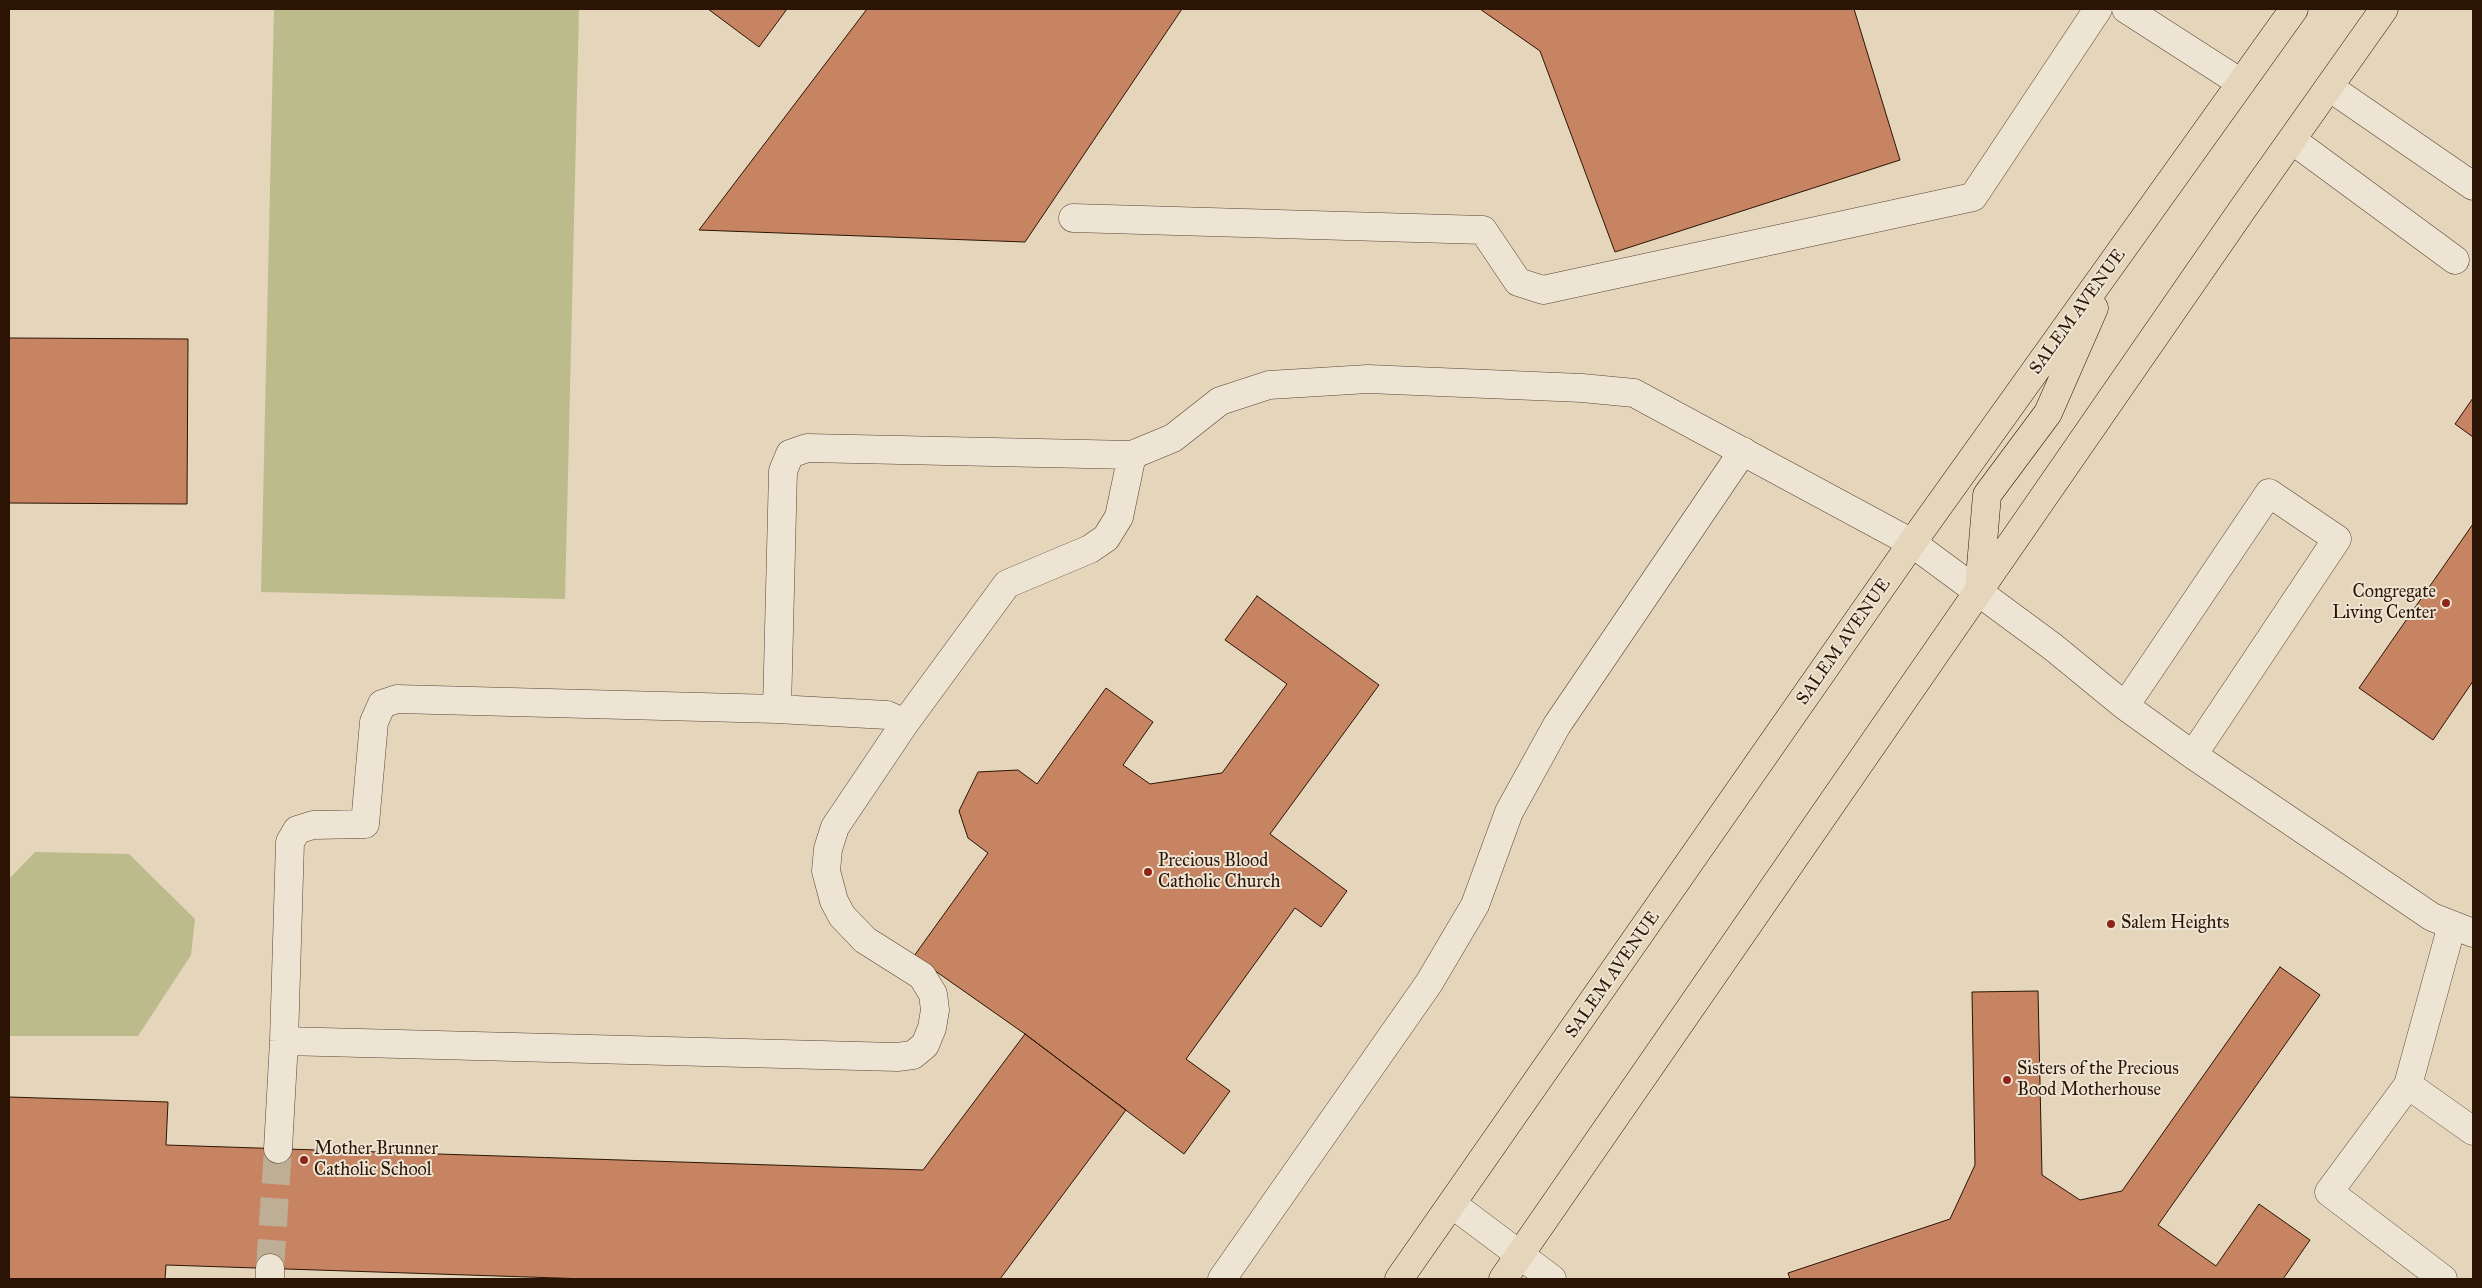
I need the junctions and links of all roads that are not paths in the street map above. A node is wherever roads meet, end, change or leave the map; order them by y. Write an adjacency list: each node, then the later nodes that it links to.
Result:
1 (2098, 9): 9 (lane)
2 (2126, 9): 5 (lane)
3 (2294, 9): 5 (main road, SALEM AVENUE)
4 (2384, 9): 6 (main road)
5 (2241, 83): 10 (main road, SALEM AVENUE)
6 (2329, 87): 7 (main road); 8 (lane)
7 (2292, 140): 11 (lane); 15 (main road)
8 (2473, 186)
9 (1073, 218)
10 (2115, 259): 14 (main road, SALEM AVENUE); 15 (main road)
11 (2455, 260)
12 (1743, 451): 13 (lane); 14 (lane); 27 (lane)
13 (1132, 454): 17 (lane); 18 (lane)
14 (1912, 543): 15 (lane); 25 (main road, SALEM AVENUE)
15 (1979, 592): 16 (lane); 26 (main road)
16 (2125, 706): 19 (lane); 19 (lane)
17 (777, 709): 18 (lane); 21 (lane)
18 (905, 723): 21 (lane)
19 (2193, 755): 20 (lane)
20 (2463, 929): 22 (lane)
21 (284, 1041): 24 (lane)
22 (2408, 1085): 23 (lane); 31 (lane)
23 (2473, 1131)
24 (278, 1149)
25 (1452, 1204): 26 (lane); 28 (main road, SALEM AVENUE)
26 (1519, 1256): 29 (main road); 30 (lane)
27 (1222, 1279)
28 (1399, 1279)
29 (1503, 1279)
30 (1552, 1279)
31 (2443, 1279)

